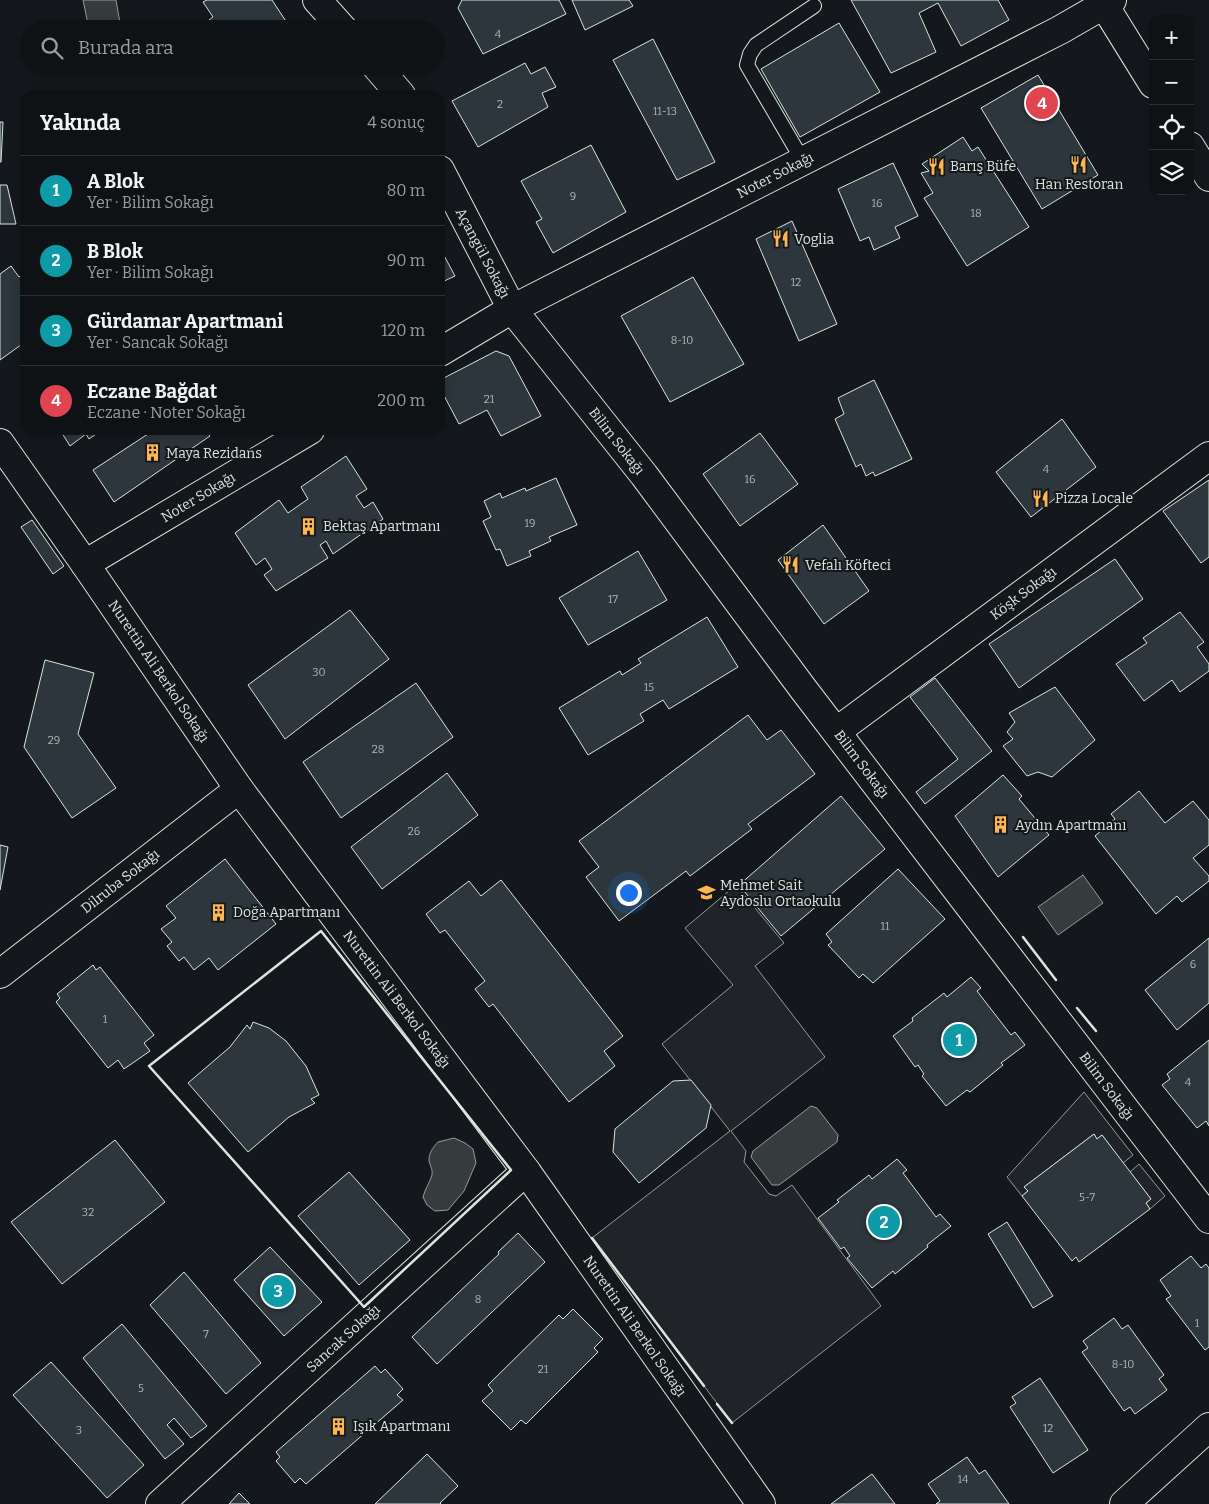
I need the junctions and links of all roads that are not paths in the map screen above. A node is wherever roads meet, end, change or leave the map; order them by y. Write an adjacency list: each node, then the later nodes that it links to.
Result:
1 (317, 0): 4 (street)
2 (1106, 2): 6 (street); 9 (street, Noter Sokağı)
3 (814, 6): 9 (lane)
4 (335, 20)
5 (383, 75): 7 (street)
6 (1149, 77)
7 (396, 90)
8 (1193, 150): 10 (street)
9 (803, 161): 12 (street, Noter Sokağı)
10 (1209, 176)
11 (445, 180): 12 (street, Açangül Sokağı)
12 (512, 309): 13 (street, Noter Sokağı); 18 (street, Bilim Sokağı)
13 (445, 349)
14 (302, 435): 17 (street, Noter Sokağı)
15 (0, 443): 17 (street, Nurettin Ali Berkol Sokağı)
16 (1209, 456): 18 (street, Köşk Sokağı)
17 (85, 564): 19 (street, Nurettin Ali Berkol Sokağı)
18 (837, 731): 22 (street, Bilim Sokağı)
19 (239, 789): 20 (street, Dilruba Sokağı); 21 (street, Nurettin Ali Berkol Sokağı)
20 (0, 974)
21 (526, 1171): 24 (street, Sancak Sokağı); 25 (street, Nurettin Ali Berkol Sokağı)
22 (1209, 1220)
23 (1209, 1428): 26 (street)
24 (160, 1504)
25 (761, 1504)
26 (1124, 1504)

